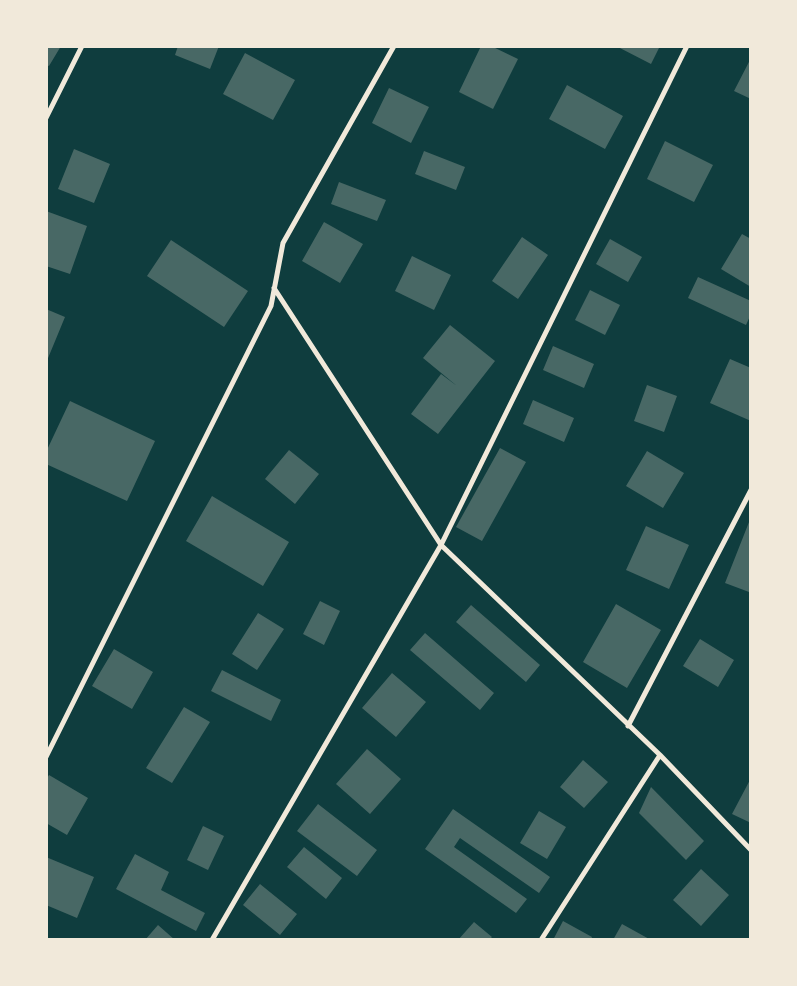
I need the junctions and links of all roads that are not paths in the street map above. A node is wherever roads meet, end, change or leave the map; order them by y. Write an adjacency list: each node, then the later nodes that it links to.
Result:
1 (82, 46): 4 (street)
2 (394, 46): 5 (street)
3 (688, 46): 7 (street)
4 (46, 118)
5 (274, 288): 7 (street); 10 (street)
6 (751, 490): 8 (street)
7 (441, 544): 8 (street); 12 (street)
8 (628, 726): 9 (street)
9 (660, 755): 11 (street); 13 (street)
10 (46, 757)
11 (751, 850)
12 (212, 940)
13 (542, 940)

